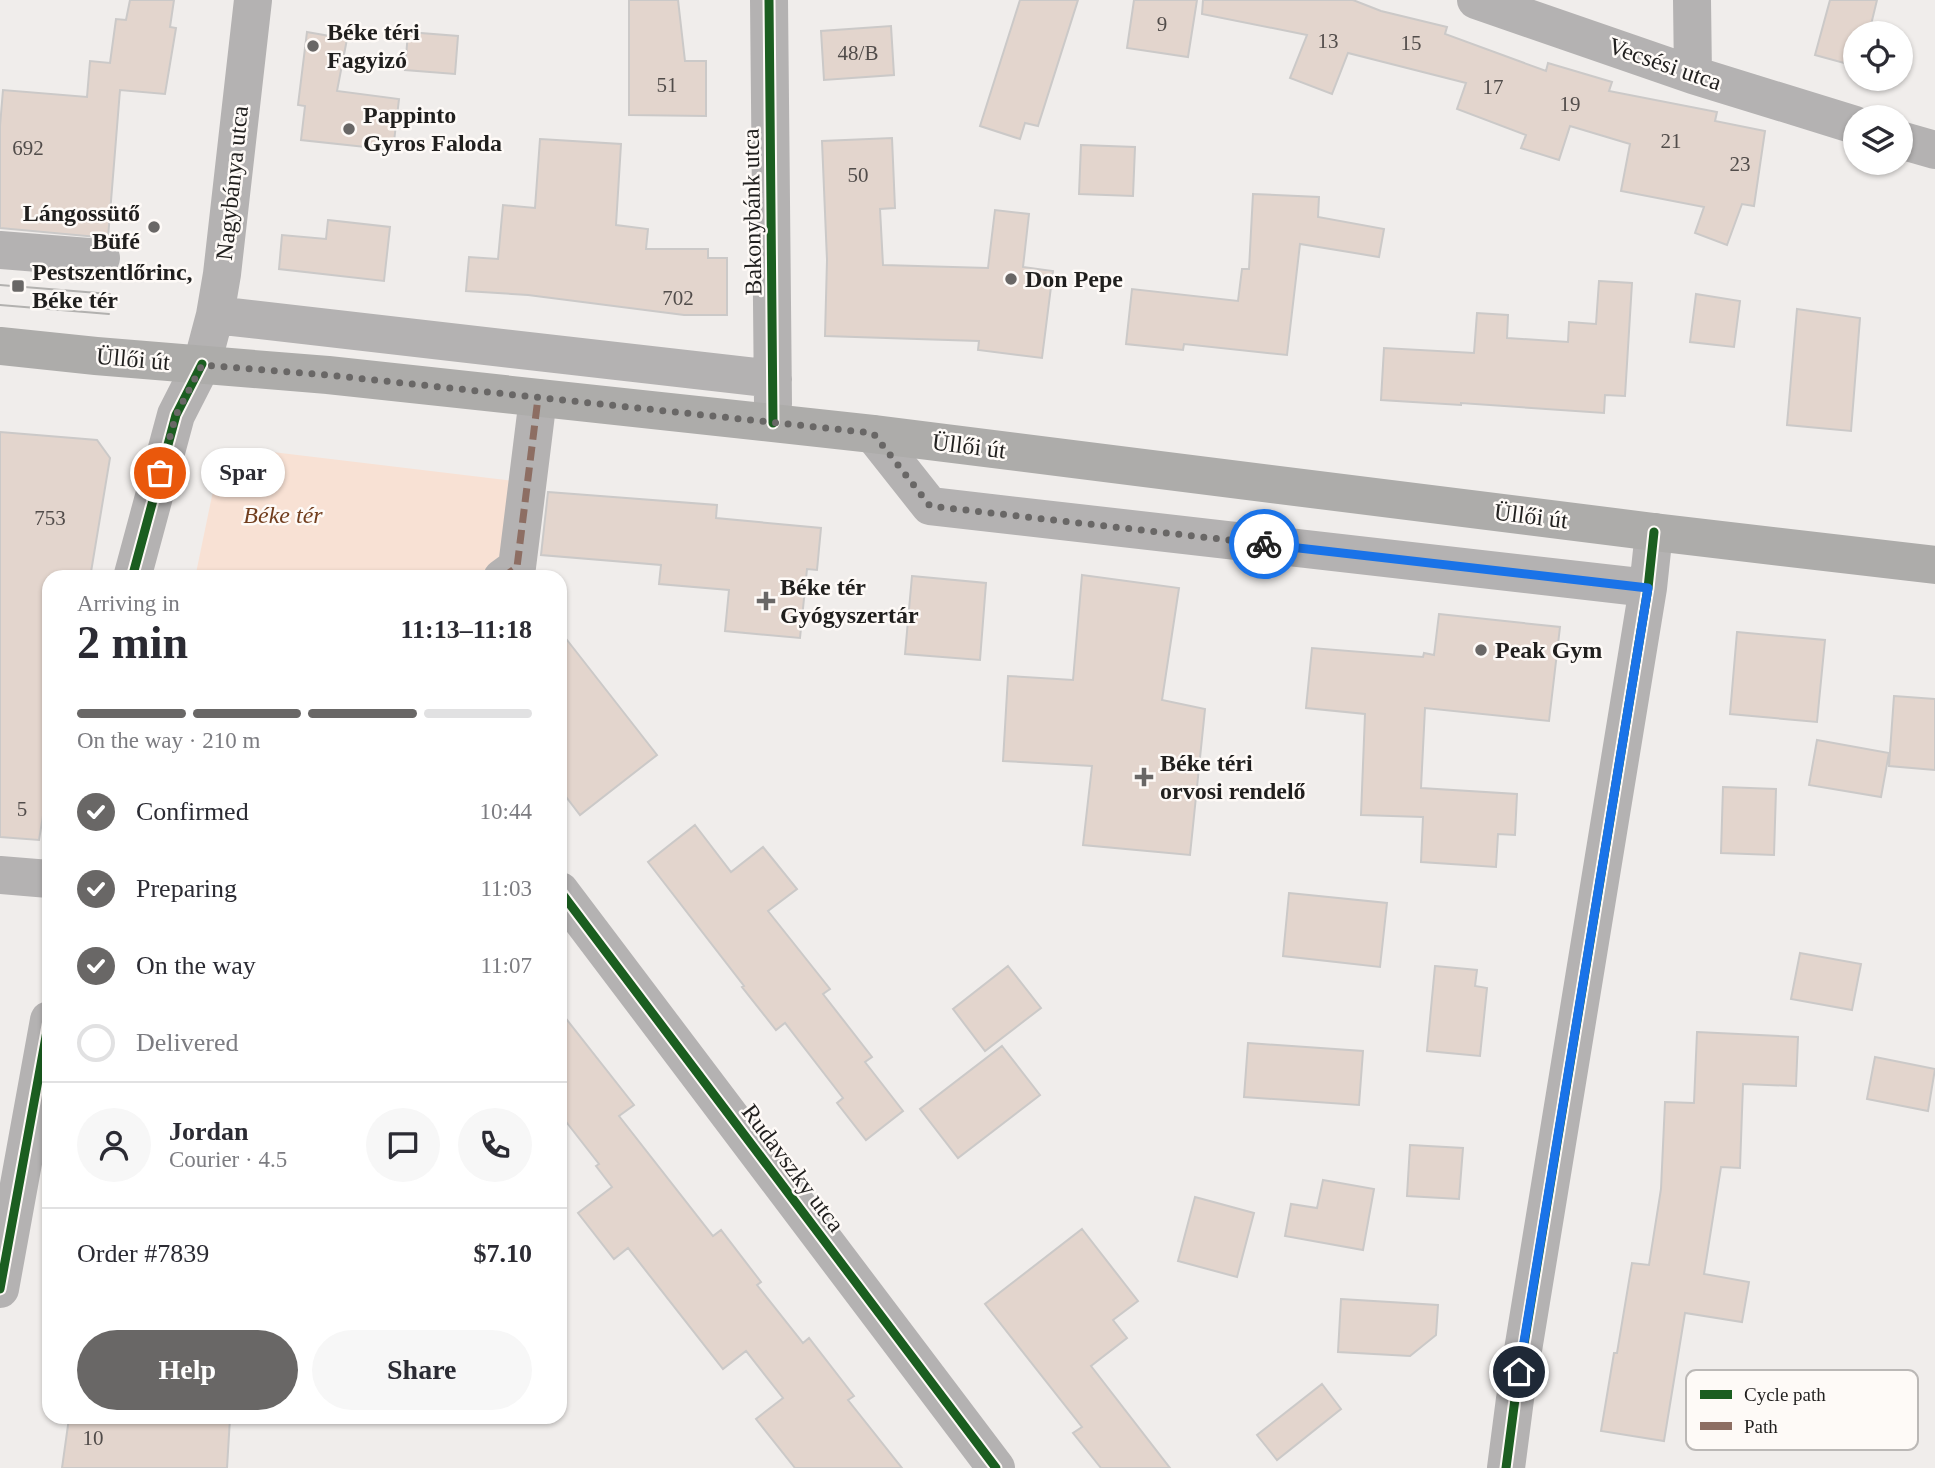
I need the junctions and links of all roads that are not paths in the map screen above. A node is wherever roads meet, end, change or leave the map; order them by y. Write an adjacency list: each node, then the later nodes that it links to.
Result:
1 (253, 0): 11 (street, Nagybánya utca)
2 (768, 0): 14 (street, Bakonybánk utca)
3 (1476, 0): 5 (street, Vecsési utca)
4 (1692, 0): 5 (street)
5 (1693, 75): 6 (street, Vecsési utca)
6 (1843, 121)
7 (1913, 144): 8 (street)
8 (1935, 150)
9 (0, 250): 10 (street)
10 (101, 258)
11 (215, 315): 13 (street, Nagybánya utca); 14 (street)
12 (0, 346): 13 (main road, Üllői út)
13 (202, 365): 15 (main road, Üllői út); 20 (street, Nagybánya utca)
14 (773, 379): 16 (street, Bakonybánk utca)
15 (538, 398): 16 (main road, Üllői út); 21 (street)
16 (773, 423): 17 (main road, Üllői út)
17 (873, 433): 18 (main road, Üllői út); 22 (street)
18 (1654, 532): 19 (main road, Üllői út); 22 (street)
19 (1935, 565)
20 (134, 570)
21 (513, 570)
22 (1648, 588): 29 (street)
23 (0, 874): 24 (street)
24 (42, 878)
25 (567, 900): 28 (street, Rudavszky utca)
26 (42, 1058): 27 (street)
27 (0, 1289)
28 (996, 1468)
29 (1506, 1468)

